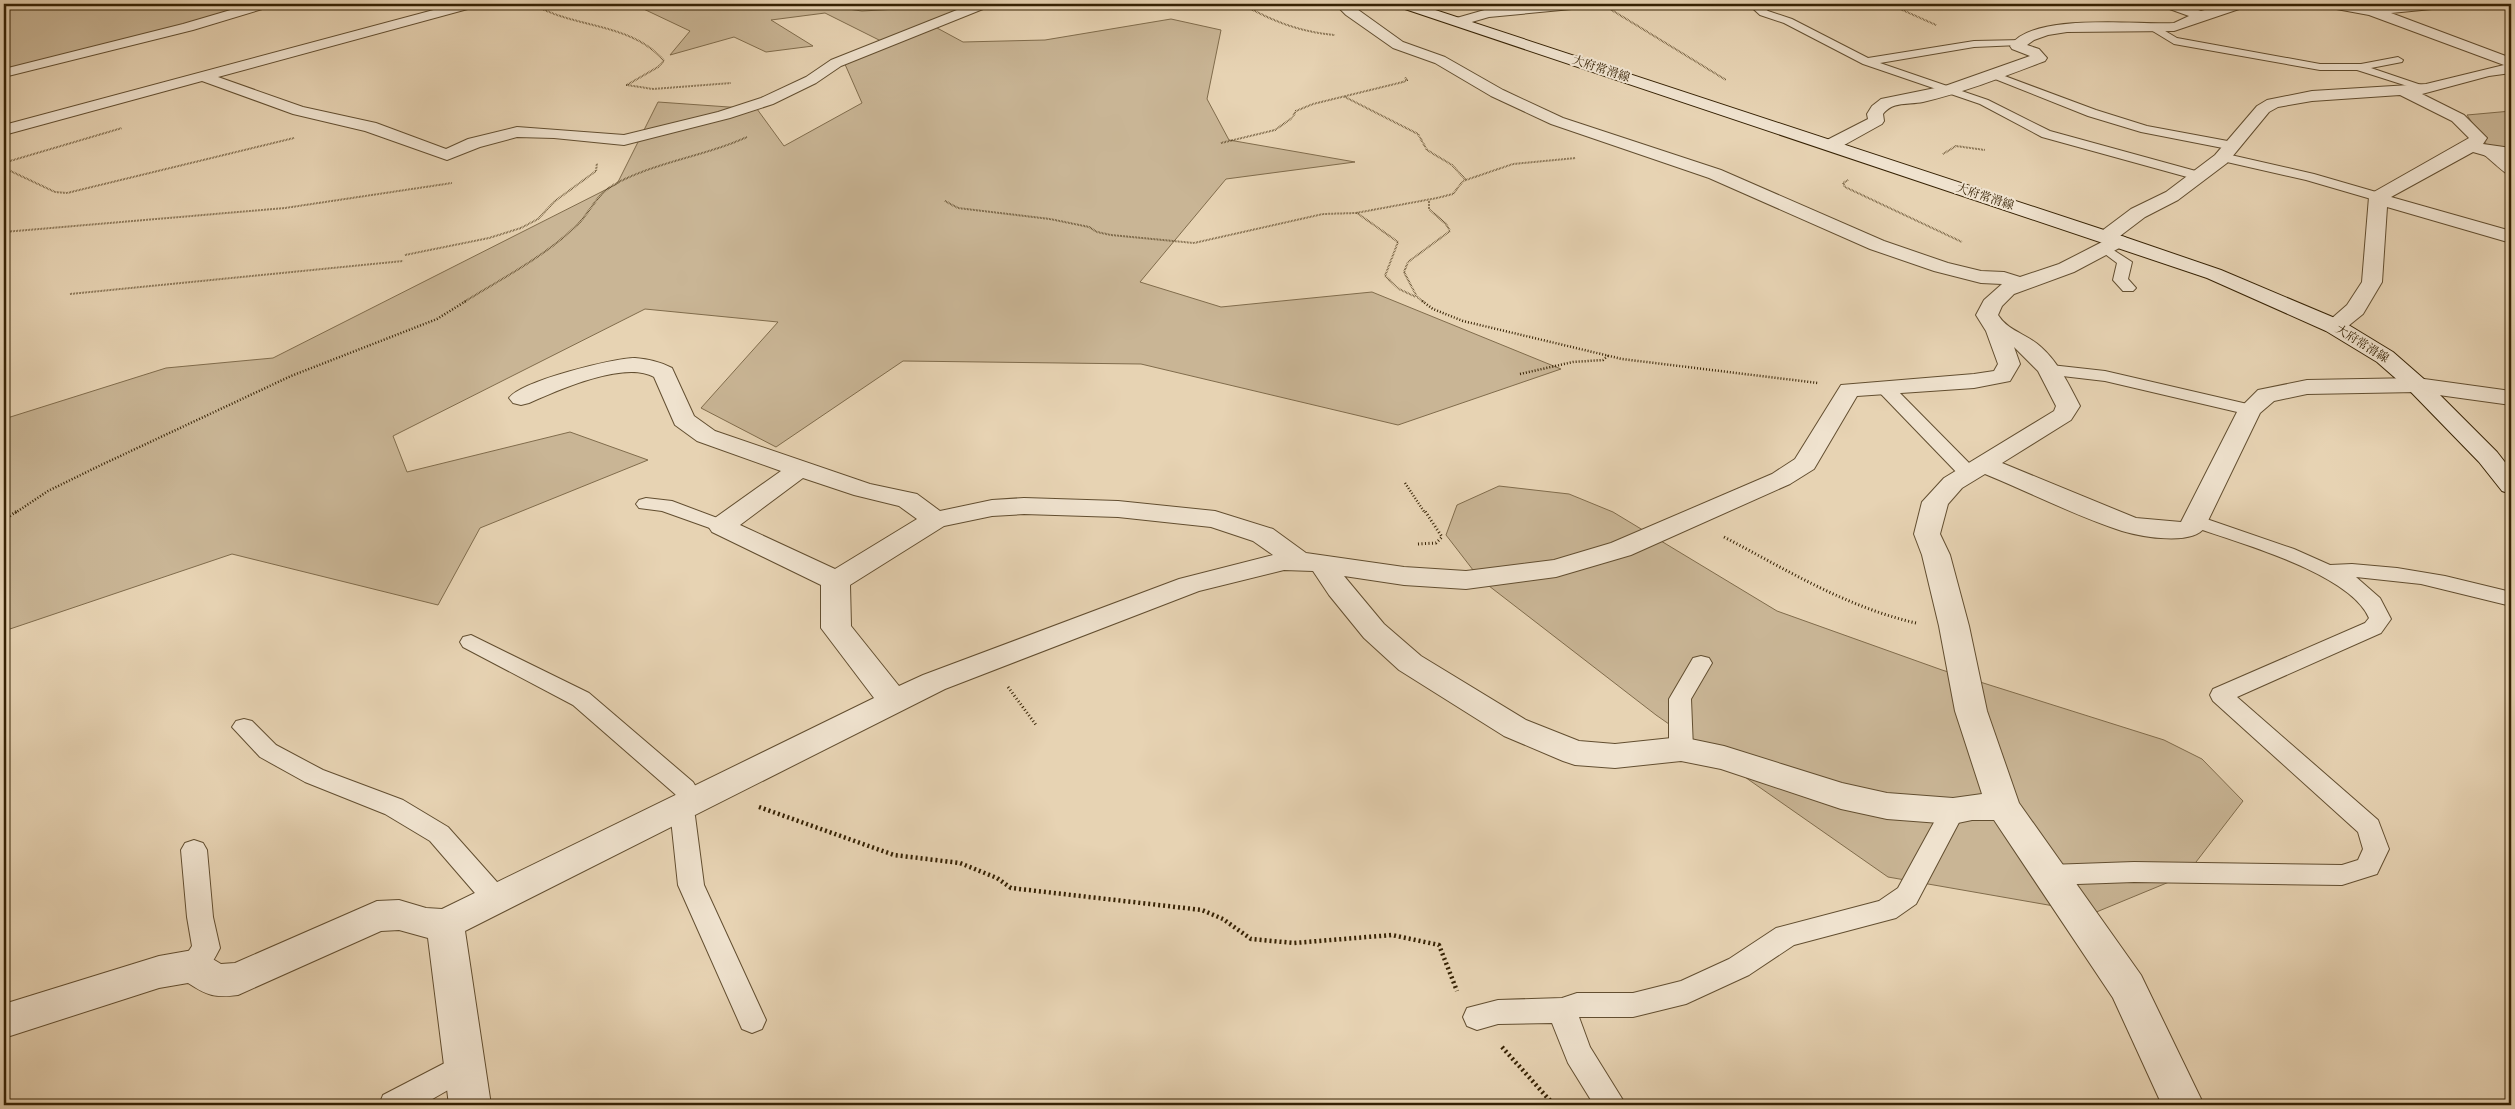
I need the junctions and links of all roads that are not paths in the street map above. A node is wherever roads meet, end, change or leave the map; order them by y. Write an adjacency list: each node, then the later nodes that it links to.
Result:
1 (264, 4): 22 (street)
2 (470, 4): 23 (street)
3 (983, 4): 23 (street)
4 (1342, 4): 37 (street)
5 (1404, 4): 14 (street, 大府常滑線)
6 (1582, 4): 14 (street)
7 (1753, 4): 18 (lane)
8 (2169, 4): 13 (street)
9 (2240, 4): 13 (street)
10 (2331, 4): 12 (street)
11 (2442, 4): 12 (street)
12 (2372, 11): 19 (street)
13 (2201, 16): 15 (street)
14 (1458, 22): 29 (street, 大府常滑線)
15 (2156, 28): 16 (street); 20 (lane)
16 (2019, 42): 18 (lane); 24 (street)
17 (2398, 60): 20 (lane)
18 (1867, 62): 26 (lane)
19 (2511, 63)
20 (2355, 67): 25 (lane)
21 (2511, 70): 25 (street)
22 (4, 73)
23 (202, 75): 28 (street)
24 (1994, 75): 26 (street); 31 (lane)
25 (2427, 89): 27 (street)
26 (1946, 91): 29 (street); 33 (lane)
27 (2404, 92): 30 (street); 31 (street)
28 (4, 130)
29 (1831, 145): 36 (street, 大府常滑線)
30 (2479, 148): 32 (street); 34 (street)
31 (2228, 152): 33 (street); 34 (lane)
32 (2509, 163)
33 (2198, 176): 36 (street)
34 (2378, 198): 35 (street); 39 (street)
35 (2511, 237)
36 (2109, 242): 37 (street); 38 (lane); 39 (street, 大府常滑線)
37 (2018, 284): 40 (street)
38 (2128, 288)
39 (2334, 326): 42 (street, 大府常滑線)
40 (1997, 331): 41 (street); 43 (street)
41 (2051, 370): 46 (lane); 48 (street)
42 (2417, 385): 45 (street); 46 (street); 49 (street, 大府常滑線)
43 (1885, 388): 48 (lane); 54 (street)
44 (522, 398): 47 (street)
45 (2511, 398)
46 (2250, 410): 52 (street)
47 (800, 468): 51 (street); 53 (street)
48 (1976, 470): 52 (street); 64 (street)
49 (2511, 486)
50 (646, 504): 53 (lane)
51 (936, 520): 54 (street); 56 (street)
52 (2195, 521): 55 (lane)
53 (721, 526): 56 (street)
54 (1310, 561): 60 (street); 62 (street)
55 (2327, 571): 57 (lane); 67 (lane)
56 (836, 581): 60 (street)
57 (2511, 598)
58 (471, 642): 63 (lane)
59 (1700, 663): 62 (lane)
60 (894, 702): 63 (street)
61 (244, 727): 68 (lane)
62 (1681, 749): 65 (street)
63 (685, 806): 68 (street); 73 (lane)
64 (2002, 807): 65 (street); 67 (street)
65 (1953, 811): 71 (lane)
66 (194, 850): 70 (lane)
67 (2049, 875): 79 (street)
68 (496, 899): 69 (street)
69 (445, 924): 70 (street); 75 (street)
70 (193, 966): 74 (street)
71 (1562, 1010): 72 (lane); 78 (lane)
72 (1477, 1017)
73 (752, 1020)
74 (4, 1022)
75 (466, 1065): 76 (lane); 77 (street)
76 (394, 1105)
77 (470, 1105)
78 (1610, 1105)
79 (2183, 1105)

